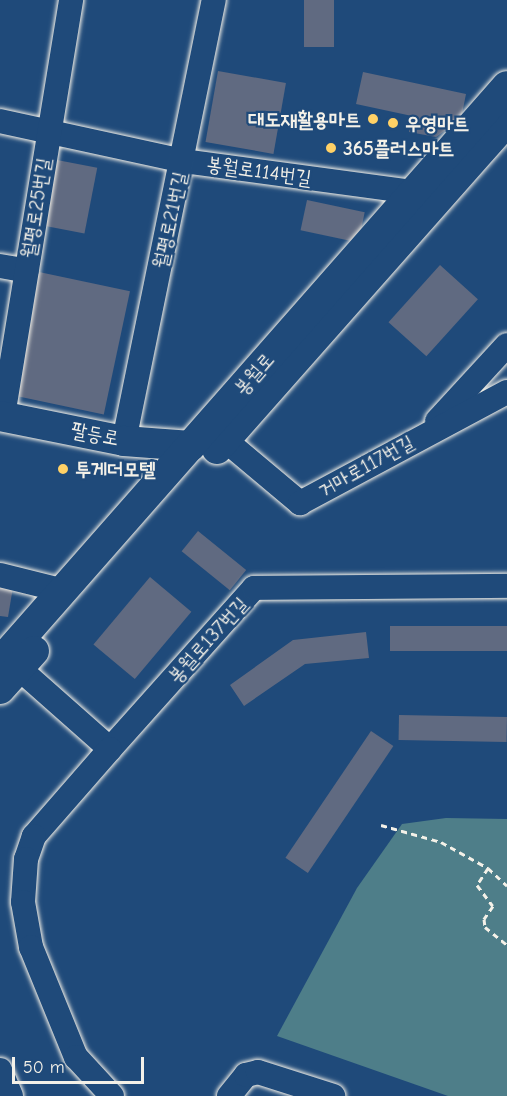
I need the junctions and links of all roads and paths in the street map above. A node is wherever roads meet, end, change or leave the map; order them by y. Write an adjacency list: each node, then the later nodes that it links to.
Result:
1 (71, 0): 6 (street, 월평로25번길)
2 (214, 0): 7 (street, 월평로21번길)
3 (507, 86): 8 (main road, 봉월로)
4 (0, 121): 6 (street, 봉월로114번길)
5 (507, 121): 15 (main road)
6 (48, 130): 7 (street, 봉월로114번길); 10 (street, 월평로25번길)
7 (183, 161): 8 (street, 봉월로114번길); 16 (street, 월평로21번길)
8 (413, 192): 15 (main road, 봉월로)
9 (0, 266): 10 (street)
10 (27, 271): 13 (street, 월평로25번길)
11 (507, 345): 14 (street)
12 (507, 392): 14 (street, 거마로117번길)
13 (2, 416): 16 (main road, 팔등로)
14 (425, 434): 15 (street, 거마로117번길)
15 (208, 438): 16 (main road, 팔등로); 19 (main road, 봉월로); 20 (main road)
16 (124, 441)
17 (0, 575): 19 (street)
18 (507, 586): 21 (street, 봉월로137번길)
19 (64, 591): 20 (main road, 봉월로)
20 (6, 669): 21 (street)
21 (110, 749): 28 (street, 봉월로137번길)
22 (381, 825): 23 (path)
23 (488, 868): 24 (path); 25 (path)
24 (507, 886)
25 (507, 945)
26 (0, 1070): 27 (street)
27 (11, 1096)
28 (112, 1096)
29 (229, 1096): 30 (street)
30 (333, 1096)

